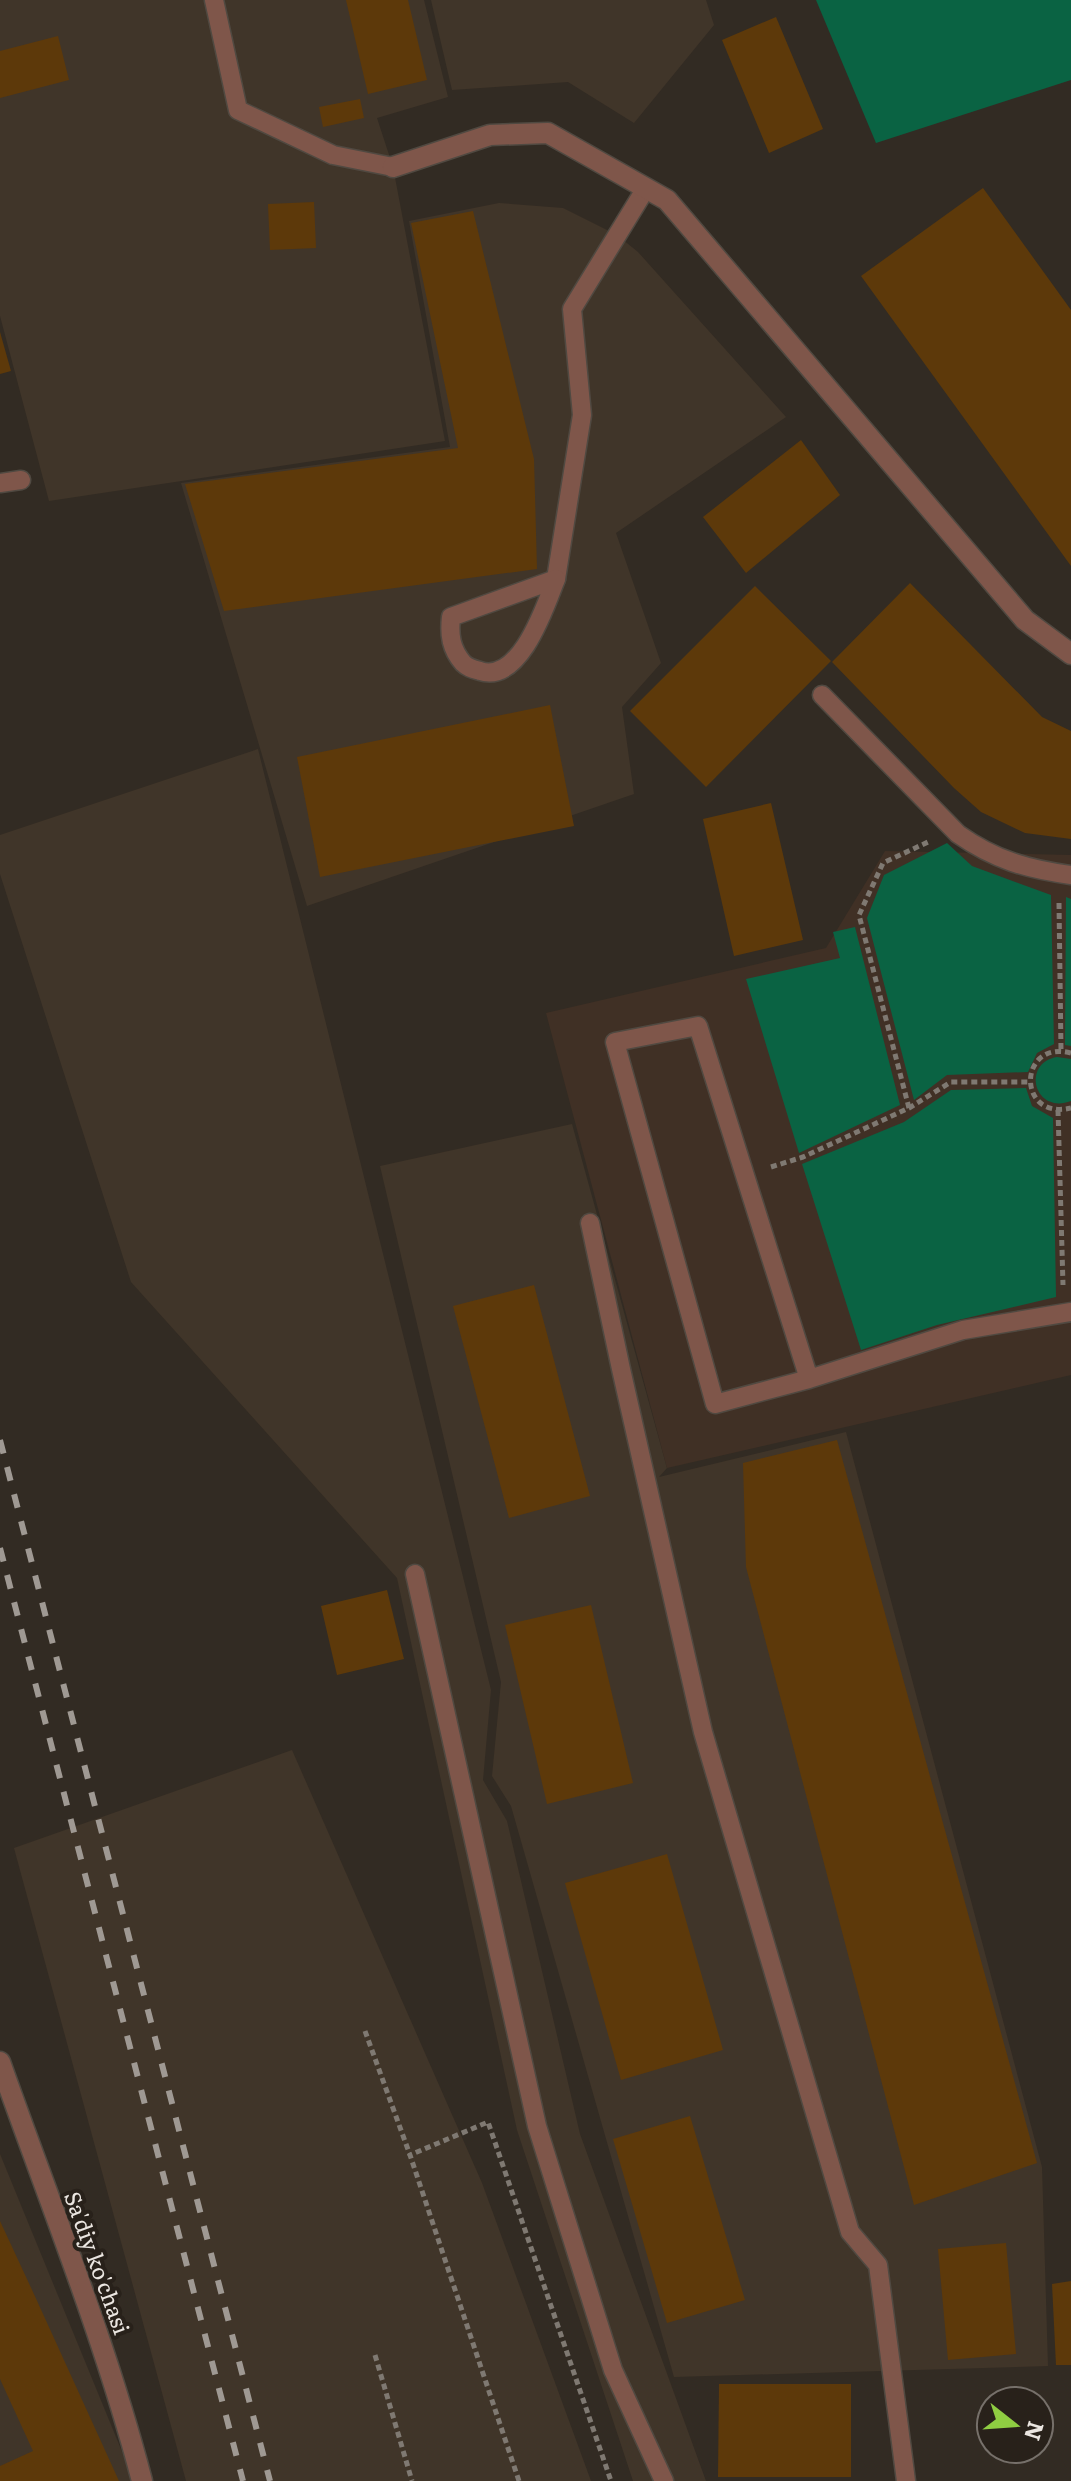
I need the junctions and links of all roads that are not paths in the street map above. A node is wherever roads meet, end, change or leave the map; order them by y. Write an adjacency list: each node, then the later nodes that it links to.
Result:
1 (214, 0): 2 (lane)
2 (393, 167): 3 (street)
3 (646, 188): 6 (lane); 7 (street)
4 (21, 480): 5 (lane)
5 (0, 483)
6 (556, 579): 6 (lane)
7 (1071, 654)
8 (822, 695): 9 (lane)
9 (1065, 874)
10 (590, 1223): 17 (lane)
11 (1068, 1312): 12 (lane)
12 (809, 1379): 12 (lane)
13 (415, 1574): 16 (lane)
14 (0, 2062): 15 (street, Sa'diy ko'chasi)
15 (142, 2481)
16 (664, 2481)
17 (906, 2481)

